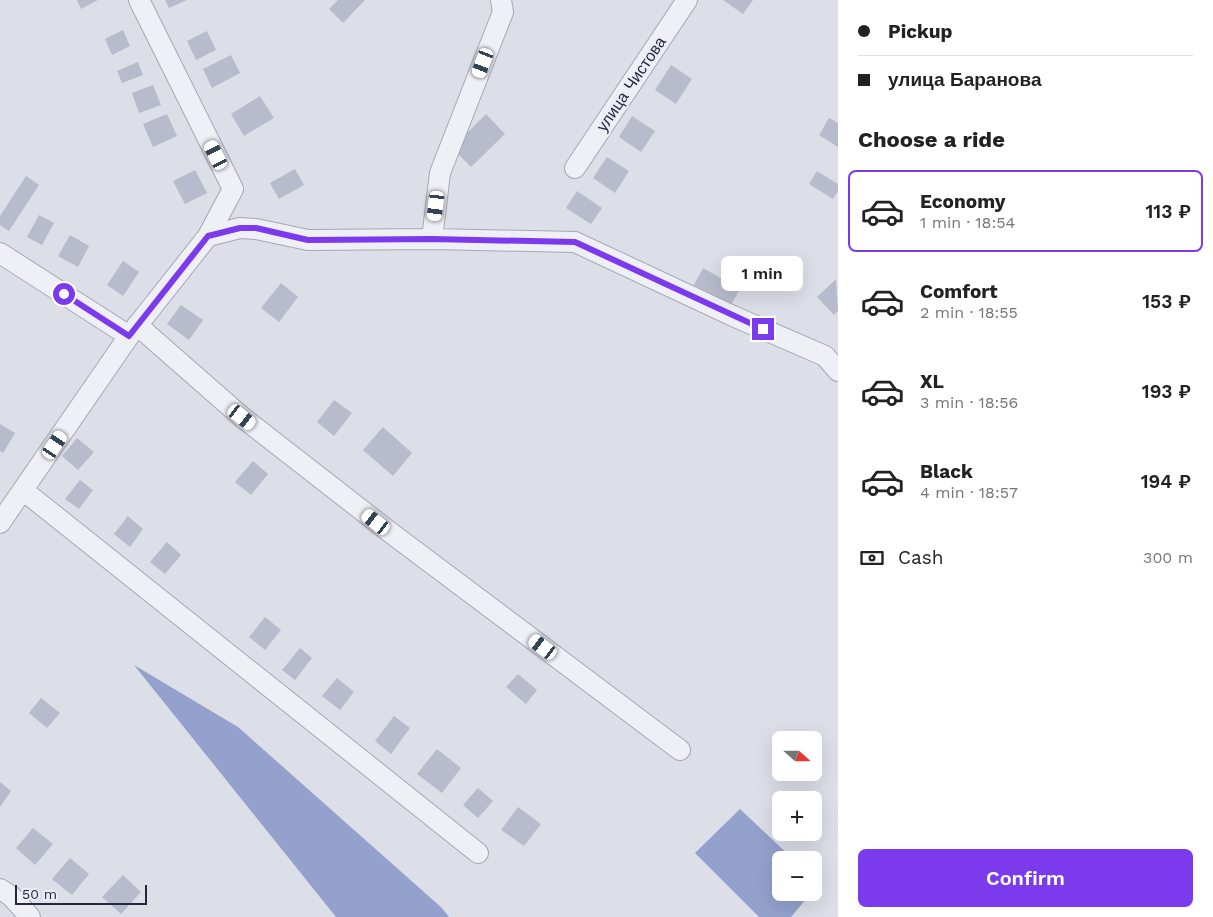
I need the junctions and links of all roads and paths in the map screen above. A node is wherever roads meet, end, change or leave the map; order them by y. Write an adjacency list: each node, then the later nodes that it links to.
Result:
1 (139, 0): 5 (street)
2 (501, 0): 6 (street)
3 (687, 0): 4 (street, улица Чистова)
4 (574, 168)
5 (208, 236): 6 (street); 8 (street)
6 (432, 239): 9 (street)
7 (0, 253): 8 (street)
8 (133, 331): 11 (street); 13 (street)
9 (831, 352): 10 (street)
10 (838, 372)
11 (24, 491): 12 (street); 14 (street)
12 (0, 523)
13 (680, 750)
14 (478, 853)
15 (0, 889): 16 (street)
16 (30, 917)

